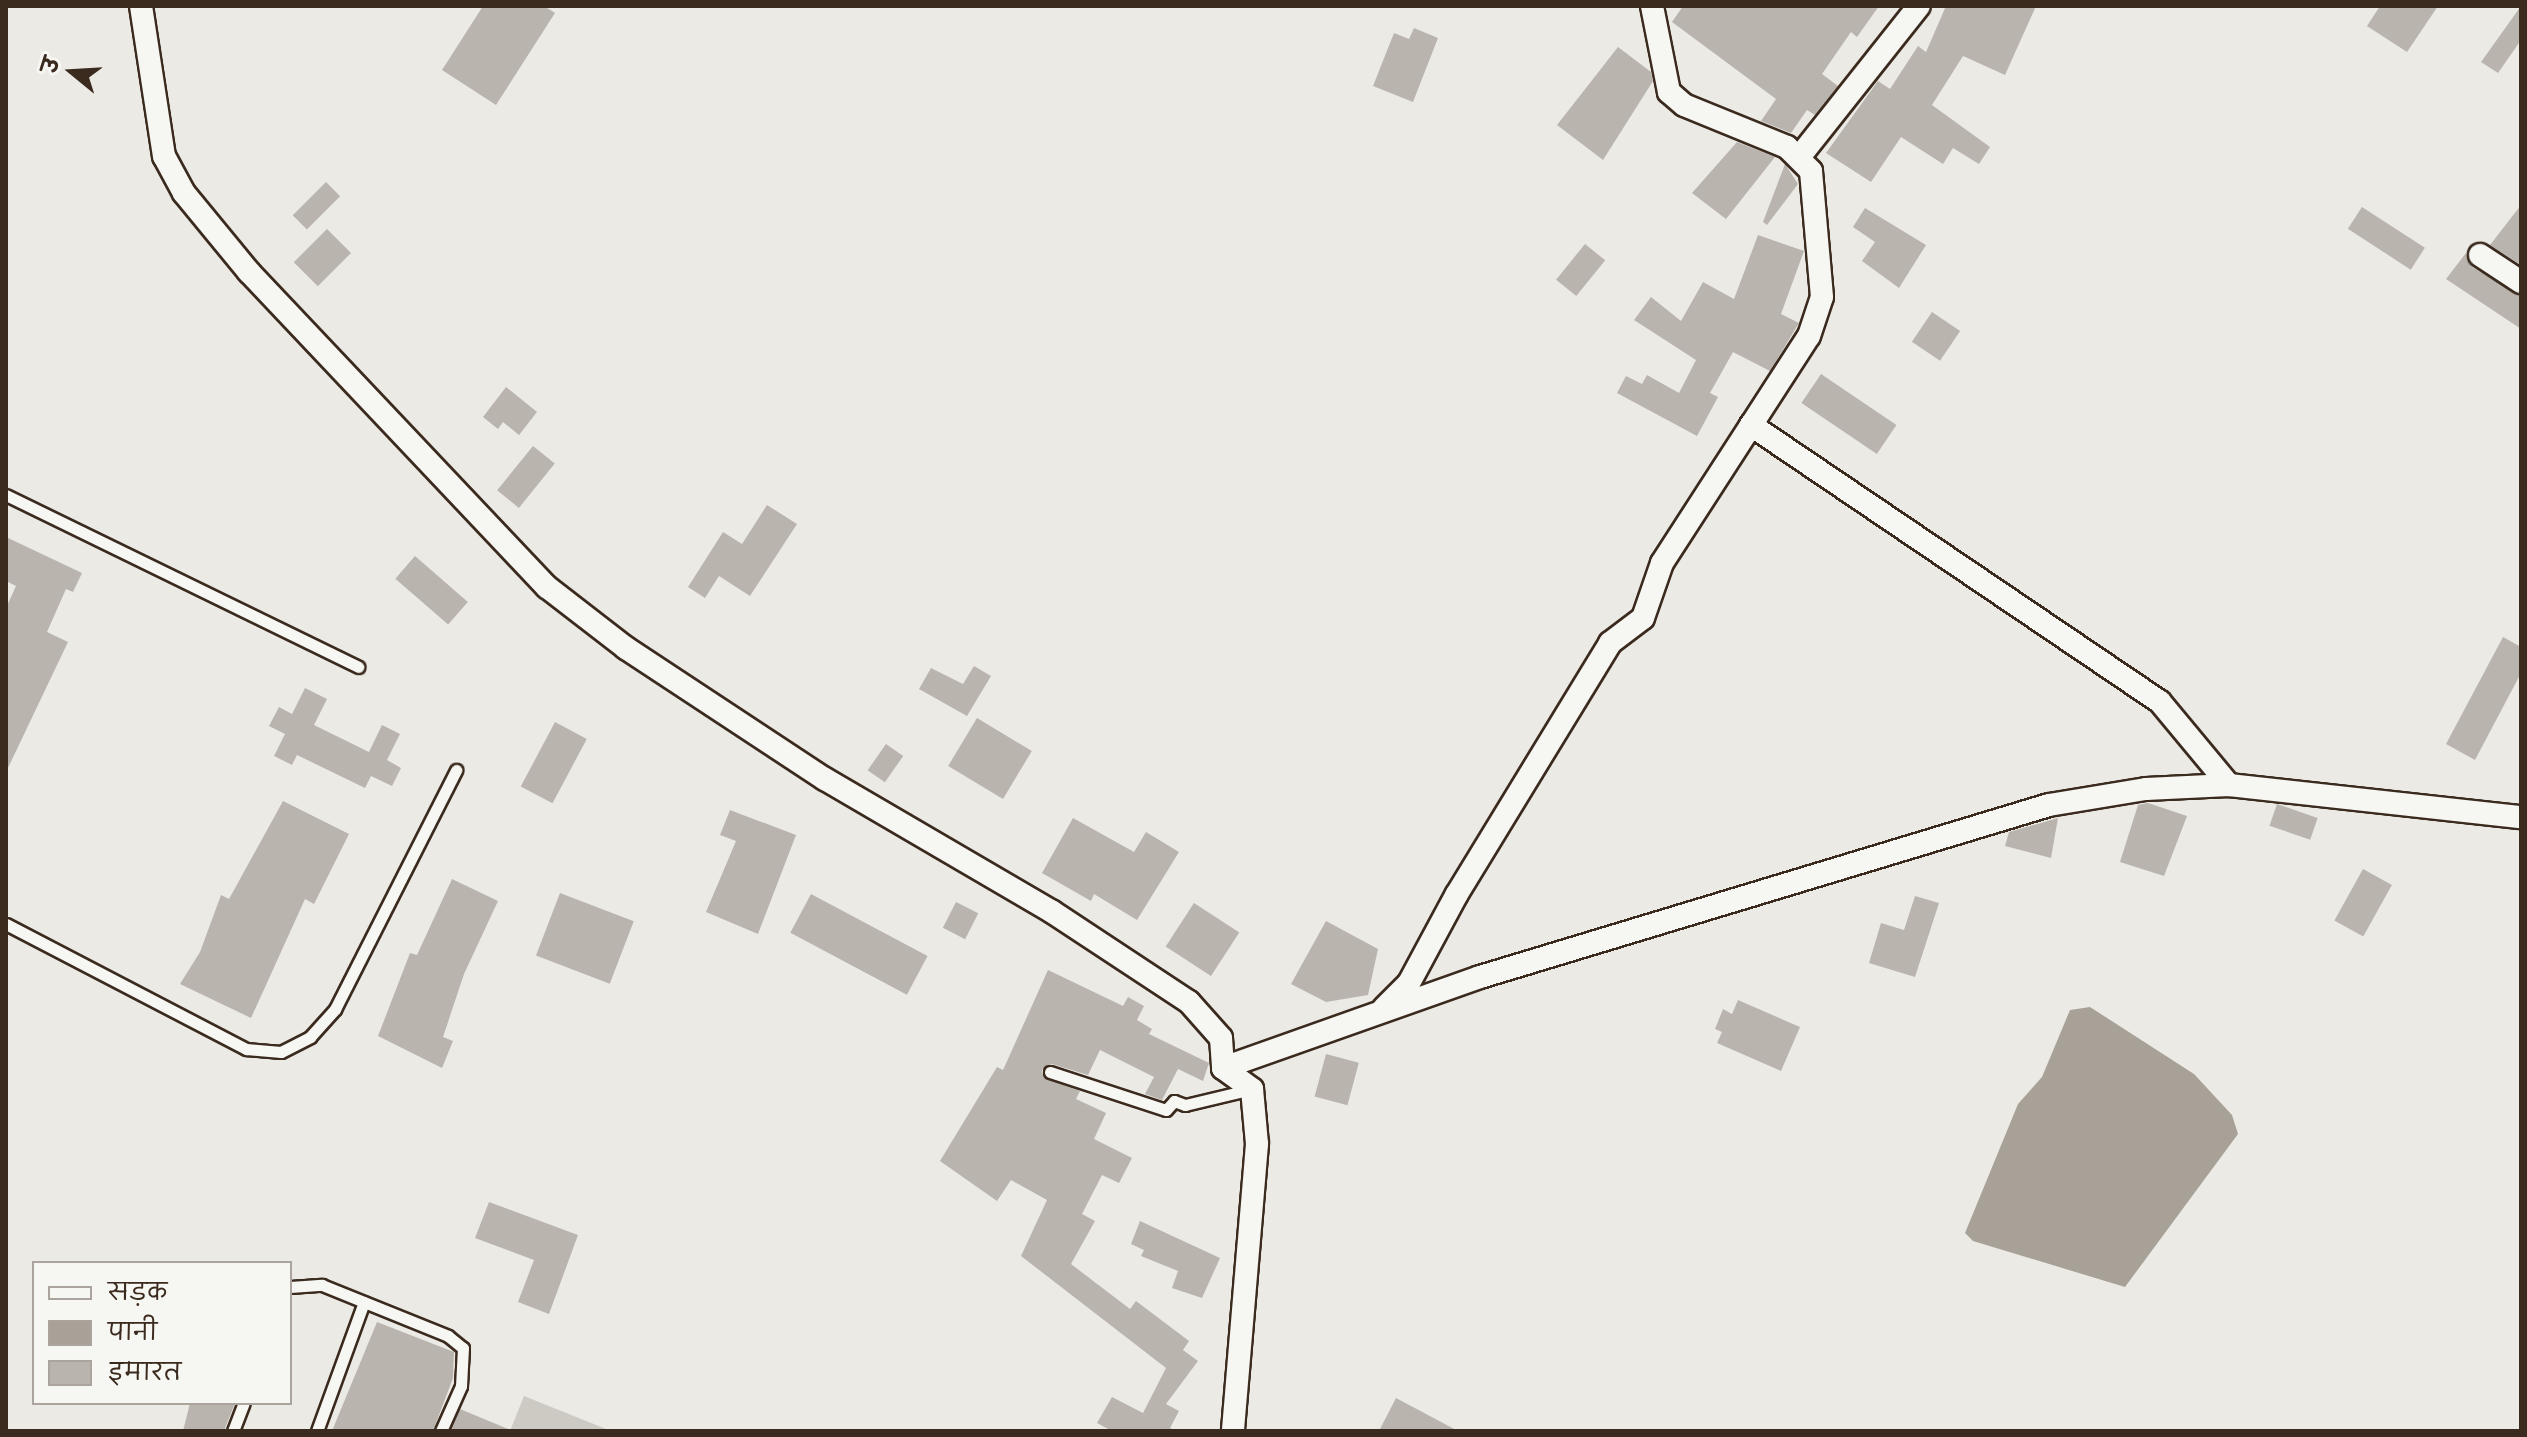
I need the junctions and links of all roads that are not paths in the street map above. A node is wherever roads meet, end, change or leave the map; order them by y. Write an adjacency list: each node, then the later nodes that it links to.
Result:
1 (141, 6): 15 (street)
2 (1652, 6): 4 (street)
3 (1919, 6): 4 (street)
4 (1800, 156): 7 (street)
5 (2480, 255): 6 (street)
6 (2521, 282)
7 (1751, 425): 11 (street); 14 (street)
8 (6, 495): 9 (lane)
9 (358, 667)
10 (456, 770): 13 (lane)
11 (2229, 785): 12 (street); 14 (street)
12 (2521, 817)
13 (6, 924)
14 (1381, 1012): 15 (street)
15 (1223, 1068): 17 (street)
16 (1050, 1072): 17 (lane)
17 (1252, 1089): 24 (street)
18 (292, 1287): 19 (lane)
19 (364, 1302): 22 (lane); 23 (lane)
20 (243, 1405): 21 (lane)
21 (233, 1431)
22 (317, 1431)
23 (441, 1431)
24 (1233, 1431)

